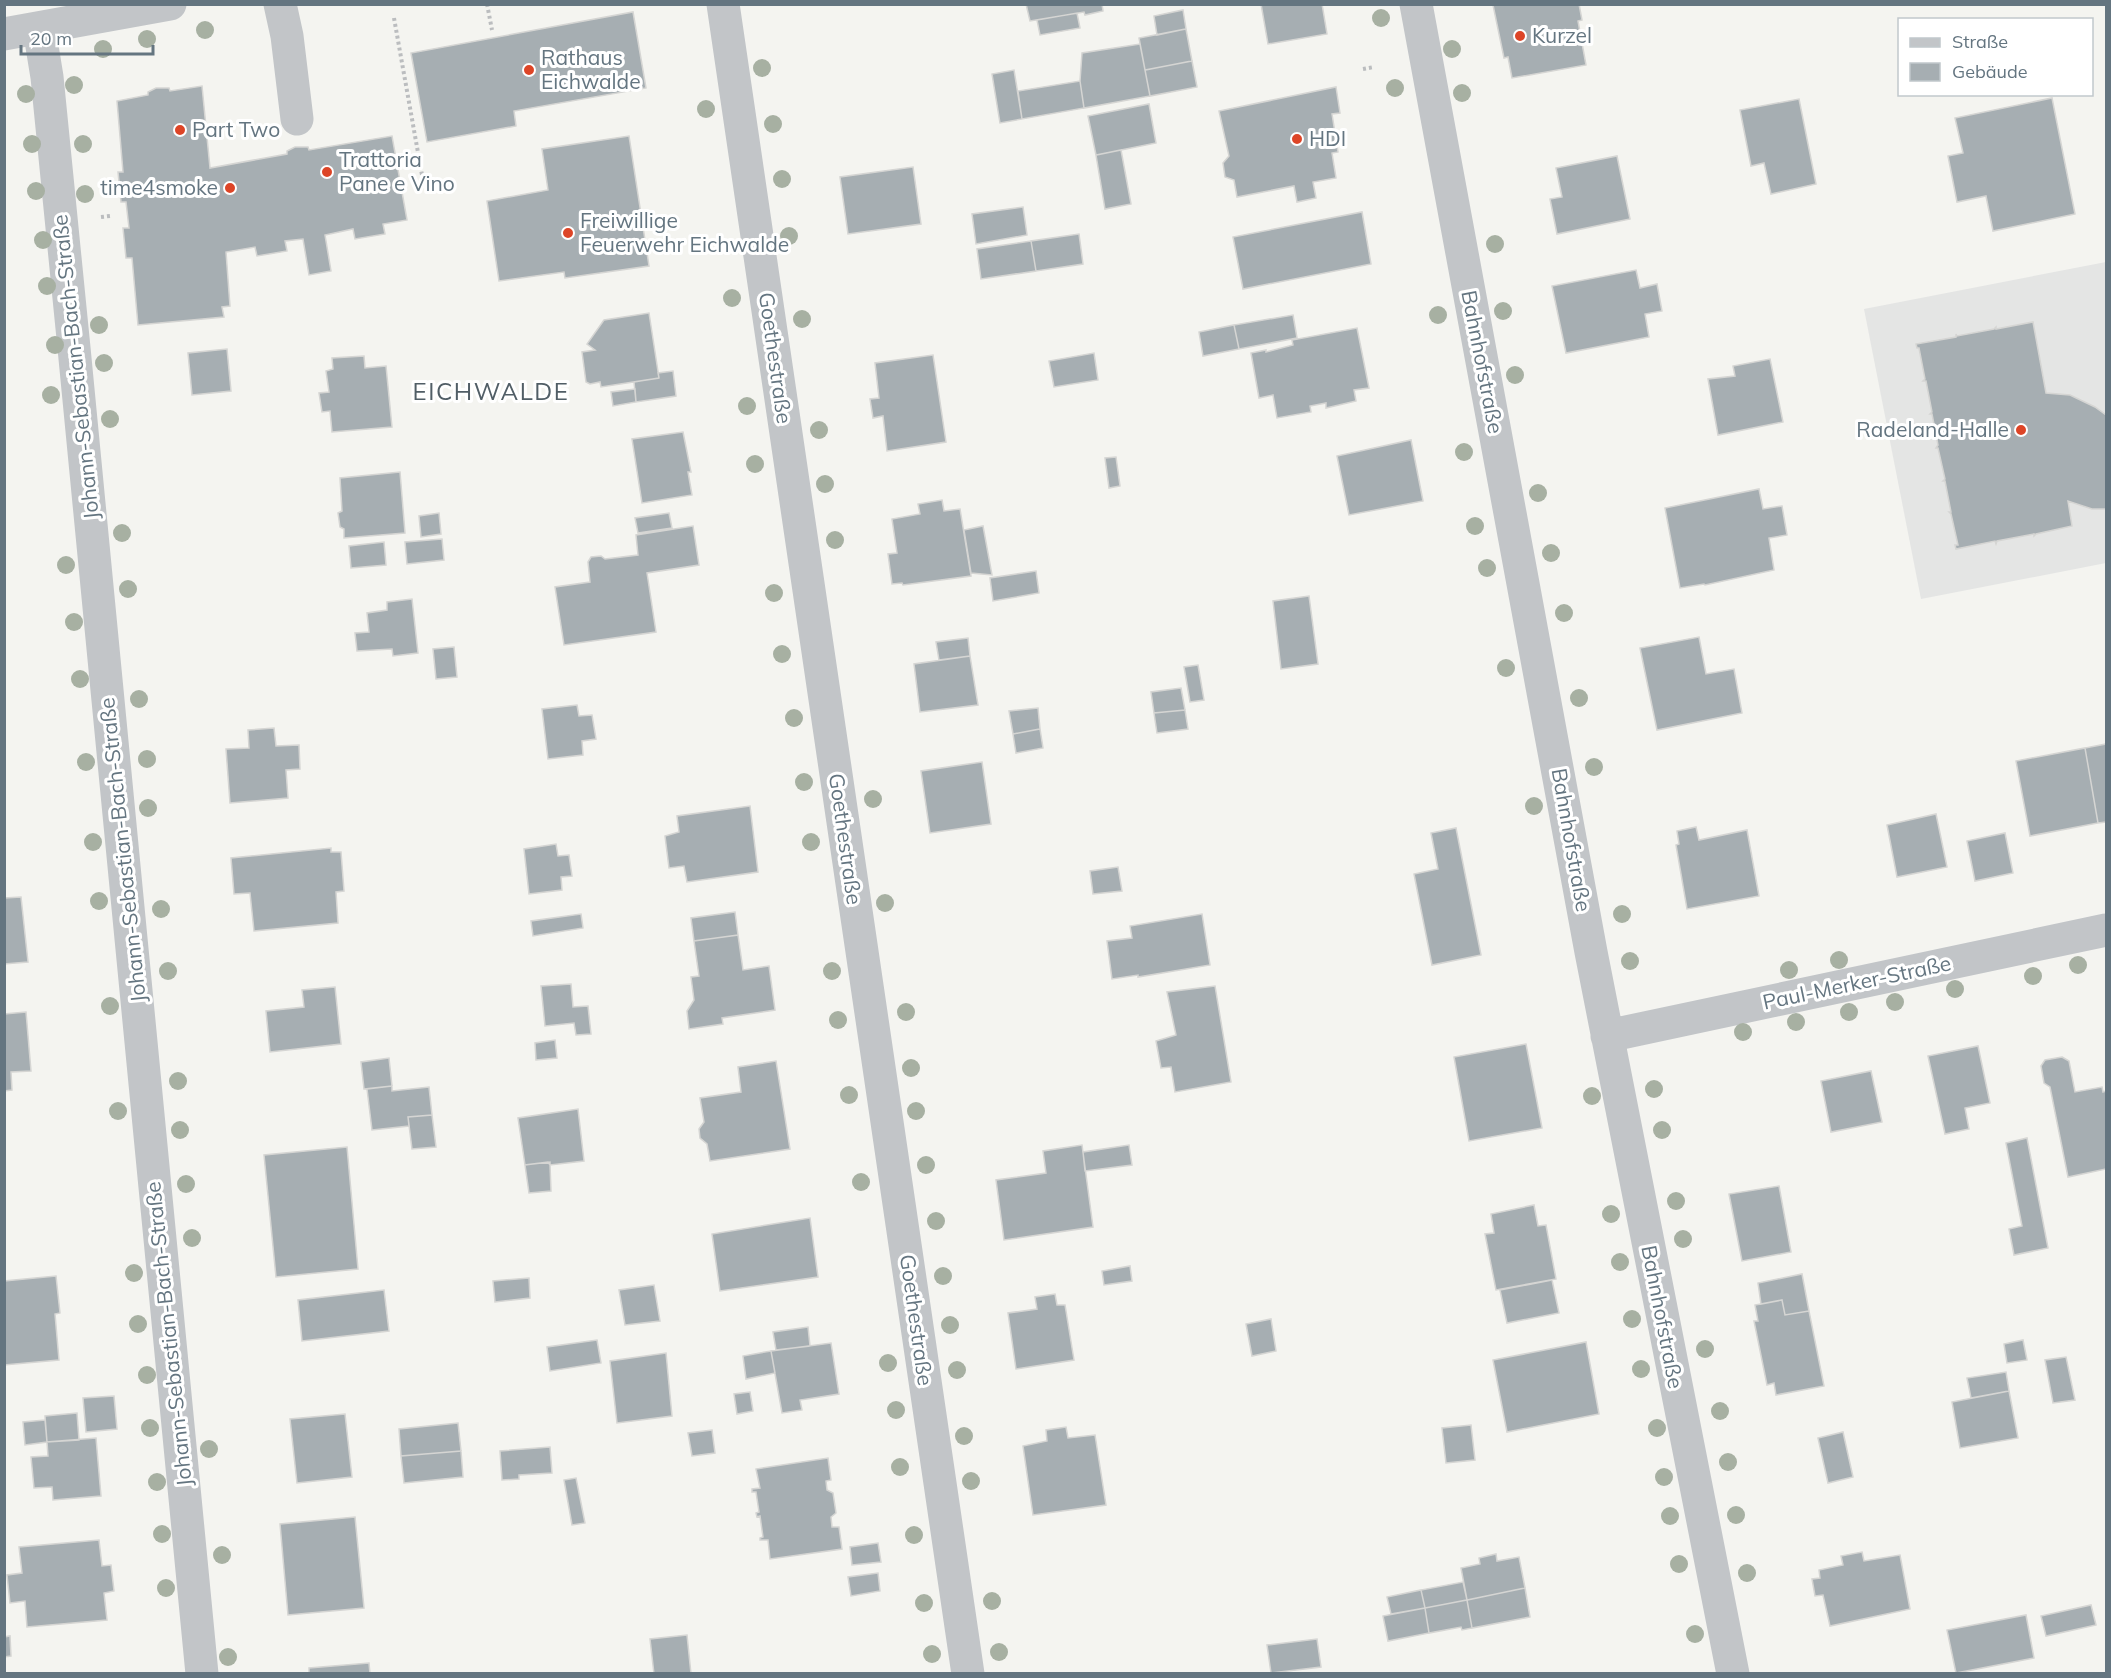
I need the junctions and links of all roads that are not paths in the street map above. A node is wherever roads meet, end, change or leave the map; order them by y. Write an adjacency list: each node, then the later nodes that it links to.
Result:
1 (170, 4): 5 (street)
2 (280, 4): 7 (street)
3 (723, 4): 11 (street, Goethestraße)
4 (1416, 4): 9 (street, Bahnhofstraße)
5 (39, 28): 6 (street); 10 (street, Johann-Sebastian-Bach-Straße)
6 (4, 34)
7 (297, 119)
8 (2106, 930): 9 (street, Paul-Merker-Straße)
9 (1608, 1036): 12 (street, Bahnhofstraße)
10 (202, 1674)
11 (968, 1674)
12 (1732, 1674)

